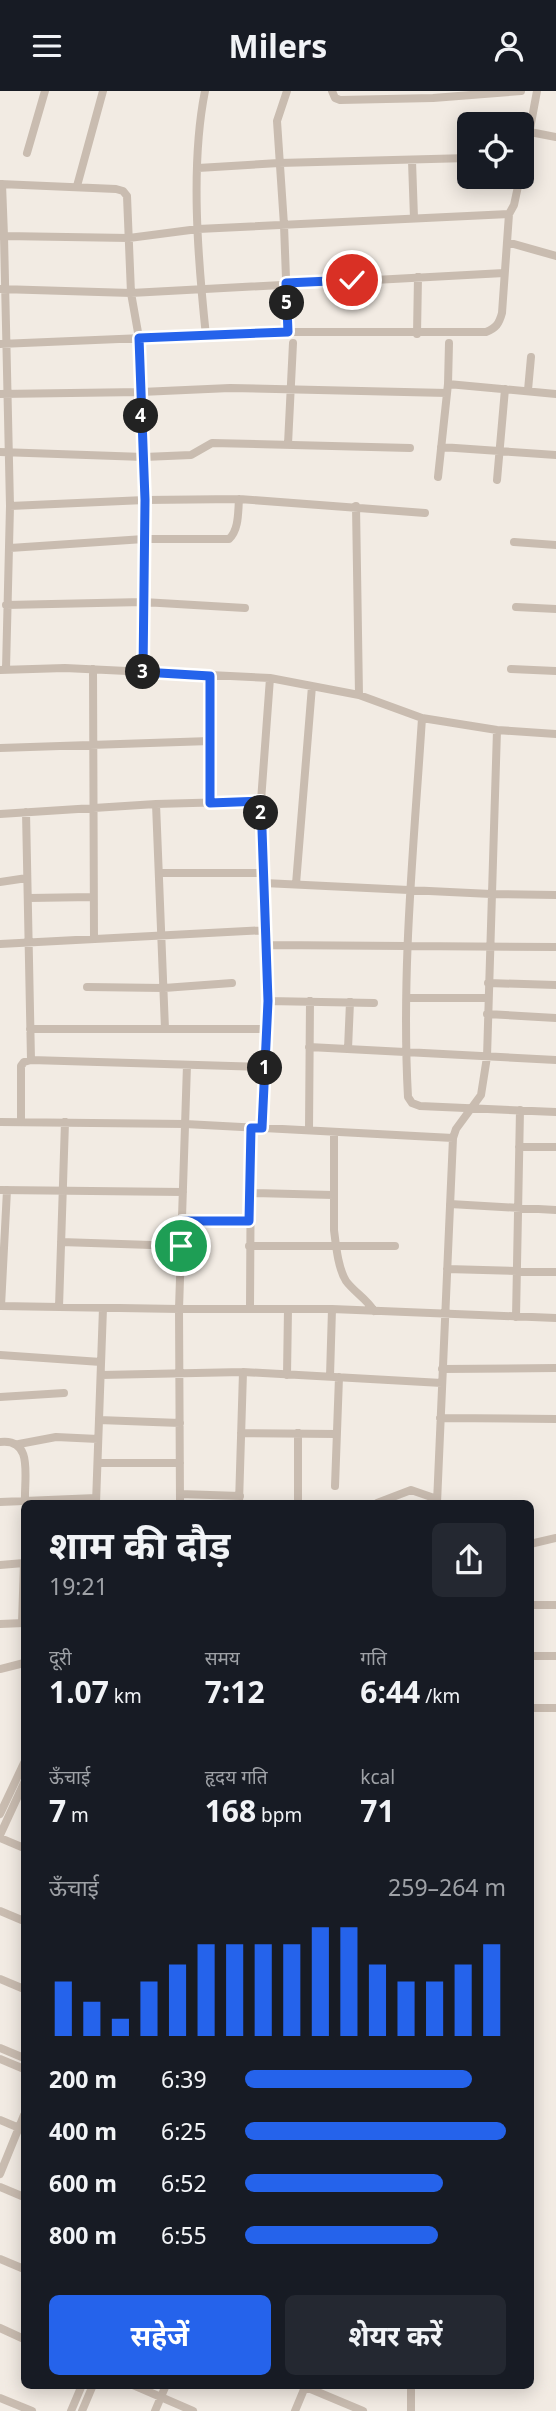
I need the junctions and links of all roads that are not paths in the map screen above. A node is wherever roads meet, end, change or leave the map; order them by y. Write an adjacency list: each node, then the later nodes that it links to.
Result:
1 (45, 91): 11 (street)
2 (103, 91): 17 (street)
3 (205, 91): 15 (street)
4 (287, 91): 14 (street)
5 (332, 91): 6 (street)
6 (521, 91)
7 (537, 91): 8 (street)
8 (533, 112)
9 (534, 133): 10 (street)
10 (556, 137)
11 (27, 153)
12 (457, 159): 13 (street)
13 (412, 161): 14 (street); 20 (street)
14 (279, 163): 15 (street); 21 (street)
15 (198, 168): 22 (street)
16 (1, 184): 17 (street); 23 (street)
17 (77, 186): 24 (street)
18 (517, 189): 19 (street)
19 (509, 214): 20 (street); 25 (street)
20 (414, 219): 21 (street)
21 (284, 225): 22 (street); 29 (street)
22 (198, 229): 24 (street); 30 (street)
23 (2, 236): 24 (street); 31 (street)
24 (129, 238): 32 (street)
25 (506, 242): 26 (street); 27 (street)
26 (556, 255)
27 (505, 273): 28 (street); 34 (street)
28 (418, 277): 29 (street); 34 (street)
29 (286, 283): 30 (street); 33 (street)
30 (201, 287): 32 (street); 35 (street)
31 (2, 289): 32 (street); 39 (street)
32 (131, 293): 36 (street)
33 (288, 332): 34 (street); 35 (street)
34 (417, 334)
35 (206, 336): 36 (street)
36 (139, 338): 39 (street); 45 (street)
37 (293, 343): 42 (street)
38 (449, 343): 41 (street)
39 (3, 344): 46 (street)
40 (531, 357): 44 (street)
41 (447, 388): 42 (street); 43 (street); 49 (street)
42 (290, 389): 45 (street); 48 (street)
43 (505, 389): 44 (street); 51 (street)
44 (528, 390): 47 (street)
45 (141, 392): 46 (street); 54 (street)
46 (3, 394): 52 (street)
47 (556, 394)
48 (288, 444): 50 (street); 54 (street)
49 (441, 447): 51 (street); 55 (street)
50 (410, 448)
51 (500, 450): 53 (street); 56 (street)
52 (4, 452): 54 (street); 59 (street)
53 (556, 455)
54 (144, 457): 58 (street)
55 (438, 477)
56 (497, 480)
57 (239, 499): 58 (street); 60 (street); 62 (street)
58 (145, 500): 59 (street); 62 (street)
59 (6, 502): 65 (street)
60 (356, 506): 61 (street); 79 (street)
61 (425, 513)
62 (144, 539): 65 (street); 66 (street)
63 (514, 542): 64 (street)
64 (556, 545)
65 (10, 548): 67 (street)
66 (143, 602): 67 (street); 69 (street); 75 (street)
67 (6, 605): 71 (street)
68 (516, 607): 70 (street)
69 (245, 608)
70 (556, 610)
71 (3, 669): 72 (street)
72 (93, 669): 75 (street); 84 (street)
73 (511, 669): 74 (street)
74 (556, 671)
75 (143, 672): 76 (street)
76 (210, 676): 77 (street); 83 (street)
77 (270, 678): 78 (street); 86 (street)
78 (312, 686): 79 (street); 96 (street)
79 (359, 695): 80 (street)
80 (422, 718): 81 (street); 97 (street)
81 (496, 730): 82 (street); 98 (street)
82 (556, 734)
83 (210, 741): 84 (street); 87 (street)
84 (93, 745): 85 (street); 89 (street)
85 (0, 748)
86 (261, 801): 87 (street); 94 (street)
87 (210, 803): 88 (street)
88 (156, 804): 89 (street); 92 (street)
89 (93, 808): 90 (street); 100 (street)
90 (26, 812): 91 (street); 93 (street)
91 (0, 814)
92 (159, 873): 94 (street); 103 (street)
93 (27, 878): 95 (street); 101 (street)
94 (264, 878): 96 (street); 102 (street)
95 (0, 882)
96 (296, 884): 97 (street)
97 (410, 891): 98 (street); 109 (street)
98 (491, 894): 99 (street); 108 (street)
99 (556, 895)
100 (93, 897): 101 (street); 104 (street)
101 (29, 898): 105 (street)
102 (266, 930): 103 (street); 107 (street)
103 (162, 935): 104 (street); 115 (street)
104 (93, 939): 105 (street)
105 (29, 941): 106 (street); 125 (street)
106 (0, 944)
107 (267, 945): 109 (street); 118 (street)
108 (489, 945): 109 (street); 110 (street); 112 (street)
109 (408, 947): 116 (street)
110 (556, 947)
111 (232, 983): 115 (street)
112 (488, 983): 113 (street); 117 (street)
113 (556, 985)
114 (87, 987): 115 (street)
115 (164, 988): 124 (street)
116 (407, 998): 117 (street); 129 (street)
117 (487, 998): 122 (street)
118 (268, 1001): 119 (street); 126 (street)
119 (310, 1002): 120 (street); 127 (street)
120 (350, 1002): 121 (street); 128 (street)
121 (374, 1003)
122 (487, 1014): 123 (street); 130 (street)
123 (556, 1018)
124 (165, 1028): 125 (street); 126 (street)
125 (30, 1029): 131 (street)
126 (265, 1029): 134 (street)
127 (309, 1047): 128 (street); 144 (street)
128 (348, 1049): 129 (street)
129 (405, 1052): 130 (street); 135 (street)
130 (487, 1057): 132 (street); 135 (street)
131 (31, 1060): 133 (street); 139 (street)
132 (556, 1060)
133 (187, 1065): 134 (street); 141 (street)
134 (265, 1067): 143 (street)
135 (472, 1108): 136 (street); 146 (street)
136 (520, 1110): 137 (street); 147 (street)
137 (556, 1112)
138 (0, 1122): 139 (street)
139 (21, 1122): 140 (street)
140 (65, 1122): 141 (street); 150 (street)
141 (185, 1125): 142 (street); 151 (street)
142 (251, 1128): 143 (street); 152 (street)
143 (262, 1128): 144 (street)
144 (309, 1131): 145 (street)
145 (334, 1132): 146 (street); 153 (street)
146 (453, 1138): 154 (street)
147 (519, 1147): 148 (street); 155 (street)
148 (556, 1147)
149 (4, 1190): 150 (street); 164 (street)
150 (63, 1191): 151 (street); 159 (street)
151 (183, 1192): 157 (street)
152 (250, 1193): 153 (street); 158 (street)
153 (333, 1195): 160 (street)
154 (450, 1204): 155 (street); 165 (street)
155 (518, 1208): 156 (street); 166 (street)
156 (556, 1210)
157 (182, 1221): 158 (street); 161 (street)
158 (249, 1221): 162 (street)
159 (61, 1242): 161 (street); 169 (street)
160 (336, 1245): 162 (street); 163 (street); 175 (street)
161 (181, 1246): 172 (street)
162 (249, 1246): 171 (street)
163 (396, 1246)
164 (2, 1247): 168 (street)
165 (447, 1269): 166 (street); 176 (street)
166 (517, 1271): 167 (street); 177 (street)
167 (556, 1272)
168 (0, 1306): 169 (street)
169 (59, 1307): 170 (street)
170 (103, 1308): 172 (street); 180 (street)
171 (250, 1308): 172 (street); 173 (street)
172 (179, 1309): 183 (street)
173 (288, 1309): 174 (street); 186 (street)
174 (332, 1309): 175 (street); 187 (street)
175 (374, 1311): 176 (street)
176 (445, 1314): 177 (street); 182 (street)
177 (516, 1317): 178 (street)
178 (556, 1318)
179 (0, 1355): 180 (street)
180 (101, 1362): 185 (street)
181 (556, 1368): 182 (street)
182 (442, 1369): 188 (street)
183 (180, 1372): 184 (street); 185 (street); 194 (street)
184 (243, 1372): 186 (street); 195 (street)
185 (101, 1375): 193 (street)
186 (287, 1375): 187 (street)
187 (334, 1376): 188 (street); 197 (street)
188 (442, 1383): 191 (street)
189 (64, 1393): 190 (street)
190 (0, 1397)
191 (440, 1418): 192 (street); 211 (street)
192 (556, 1419)
193 (99, 1420): 194 (street); 198 (street)
194 (180, 1423): 202 (street)
195 (241, 1433): 196 (street); 205 (street)
196 (298, 1433): 197 (street); 208 (street)
197 (336, 1434): 203 (street)
198 (98, 1439): 200 (street); 201 (street)
199 (0, 1442): 200 (street)
200 (19, 1444): 206 (street)
201 (98, 1463): 202 (street); 207 (street)
202 (180, 1463): 204 (street)
203 (335, 1486)
204 (180, 1499): 205 (street)
205 (239, 1499)
206 (25, 1500)
207 (96, 1500)
208 (298, 1500)
209 (385, 1500): 210 (street)
210 (435, 1500)
211 (437, 1500)
212 (21, 1501): 213 (street)
213 (0, 1502)
214 (556, 1538): 215 (street)
215 (534, 1543)
216 (21, 1563): 217 (street)
217 (0, 1565)
218 (534, 1605): 219 (street)
219 (556, 1605)
220 (21, 1623): 221 (street)
221 (0, 1624)
222 (534, 1656): 223 (street)
223 (556, 1656)
224 (21, 1664): 225 (street)
225 (0, 1669)
226 (534, 1708): 227 (street)
227 (556, 1708)
228 (21, 1769): 230 (street)
229 (21, 1790): 231 (street)
230 (0, 1814)
231 (0, 1837): 232 (street)
232 (21, 1847)
233 (0, 1911): 234 (street)
234 (21, 1920)
235 (0, 1979): 236 (street)
236 (21, 1988)
237 (0, 2048): 238 (street)
238 (21, 2057)
239 (0, 2059): 240 (street)
240 (21, 2068)
241 (0, 2120): 242 (street)
242 (21, 2129)
243 (21, 2131): 244 (street)
244 (0, 2174)
245 (0, 2187): 246 (street)
246 (21, 2196)
247 (0, 2259): 248 (street)
248 (21, 2268)
249 (0, 2328): 250 (street)
250 (21, 2338)
251 (80, 2389): 261 (street)
252 (91, 2389): 262 (street)
253 (142, 2389): 258 (street)
254 (164, 2389): 258 (street)
255 (302, 2389): 265 (street)
256 (310, 2389): 266 (street)
257 (411, 2389): 267 (street)
258 (161, 2397): 263 (street); 264 (street)
259 (0, 2398): 260 (street)
260 (32, 2411)
261 (71, 2411)
262 (82, 2411)
263 (155, 2411)
264 (193, 2411)
265 (295, 2411)
266 (363, 2411)
267 (411, 2411)

